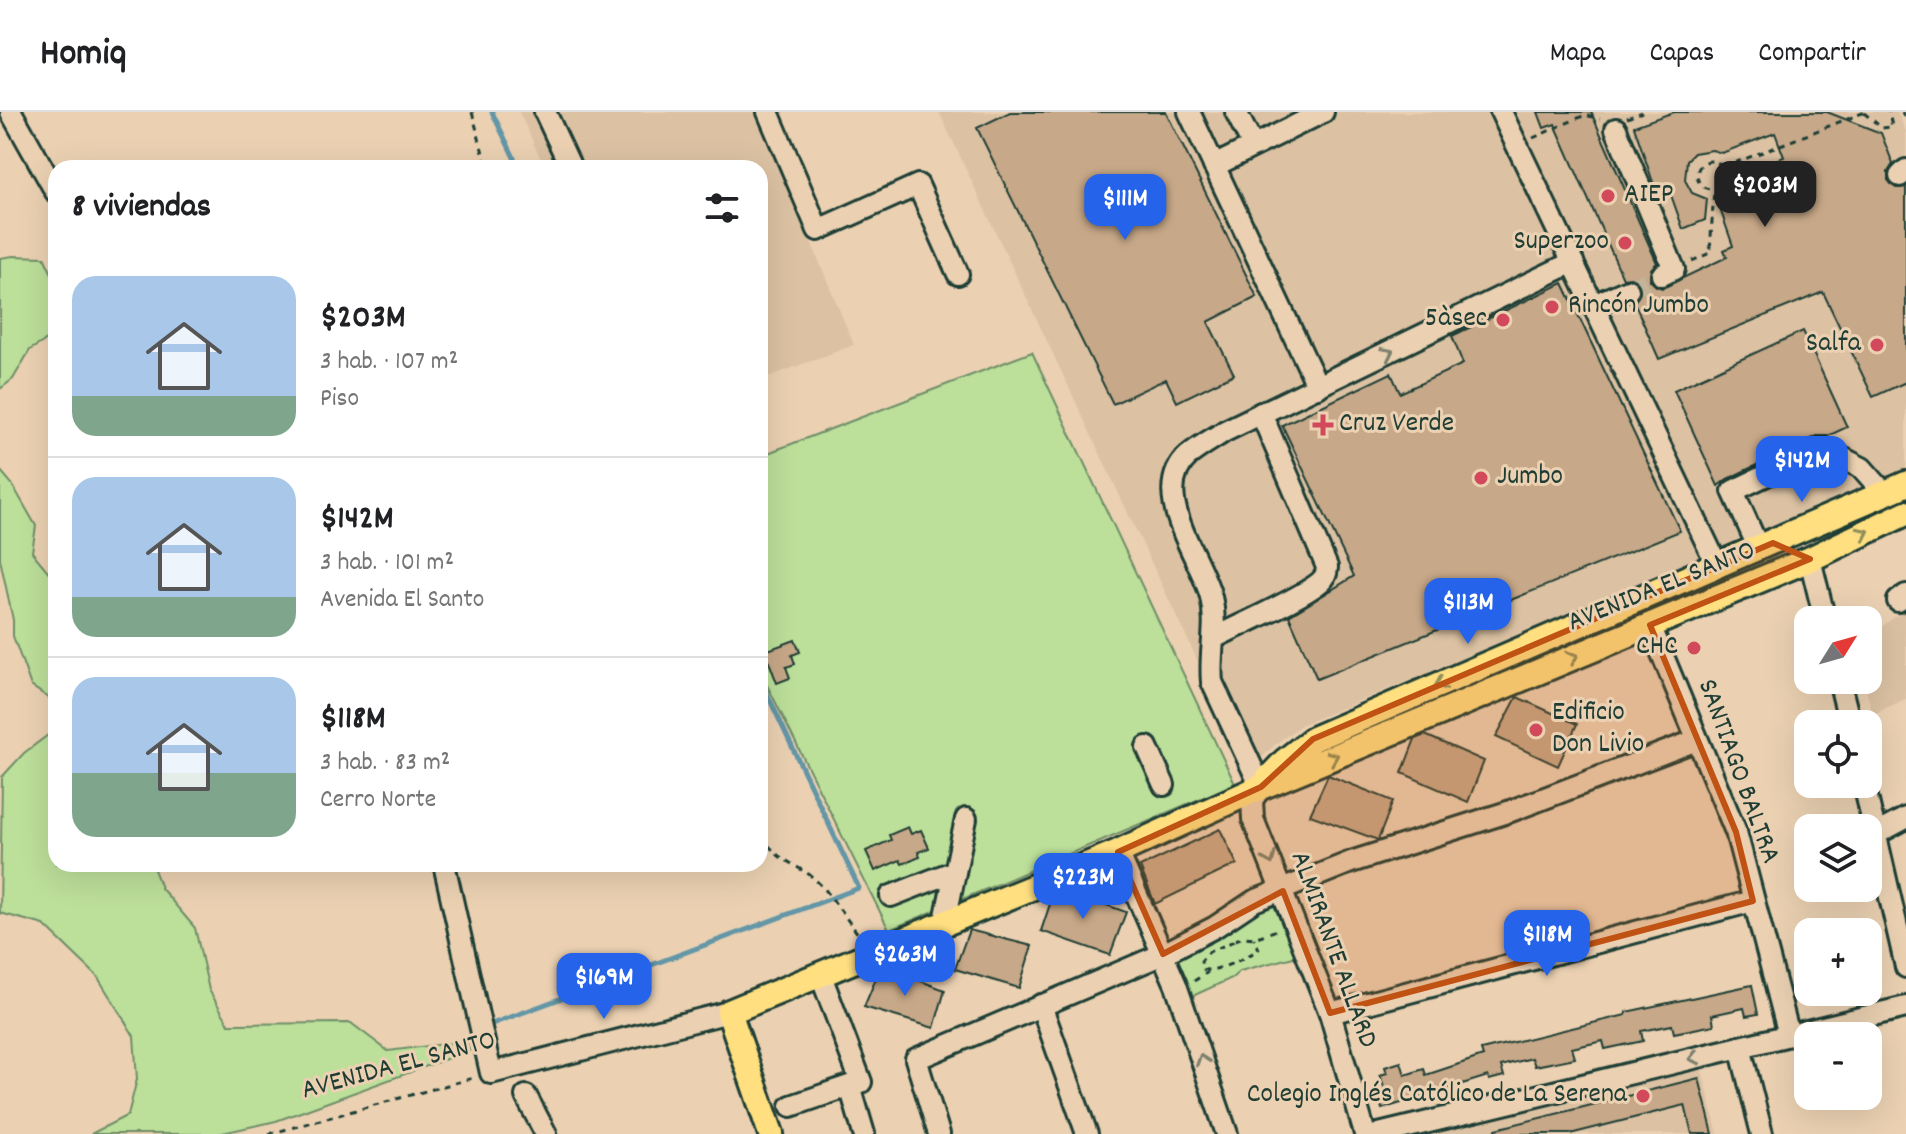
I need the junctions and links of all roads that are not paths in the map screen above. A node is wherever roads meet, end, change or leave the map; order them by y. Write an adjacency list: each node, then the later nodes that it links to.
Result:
1 (11, 112): 12 (street)
2 (545, 112): 10 (street)
3 (768, 112): 14 (street)
4 (1189, 112): 11 (street)
5 (1236, 112): 9 (street)
6 (1323, 112): 9 (street)
7 (1501, 112): 13 (street)
8 (1612, 125): 15 (street)
9 (1253, 146): 11 (street)
10 (567, 160)
11 (1214, 166): 18 (street)
12 (48, 178)
13 (1573, 262): 17 (street); 18 (street, one-way to 13)
14 (958, 274)
15 (1662, 275)
16 (1628, 290): 17 (street)
17 (1594, 305): 24 (street)
18 (1318, 387): 19 (street)
19 (1261, 413): 27 (street); 27 (street)
20 (1895, 489): 22 (main road, AVENIDA EL SANTO); 22 (street)
21 (1906, 513): 23 (main road, AVENIDA EL SANTO, one-way to 21)
22 (1766, 546): 23 (main road); 24 (main road, AVENIDA EL SANTO)
23 (1810, 559): 25 (street); 26 (main road, AVENIDA EL SANTO)
24 (1718, 567): 31 (main road, AVENIDA EL SANTO, one-way to 31)
25 (1822, 606)
26 (1650, 625): 28 (street, SANTIAGO BALTRA); 31 (main road, AVENIDA EL SANTO, one-way to 26)
27 (1214, 638): 31 (street)
28 (1697, 740): 39 (street); 41 (street, SANTIAGO BALTRA)
29 (1147, 747): 30 (street)
30 (1164, 785)
31 (1261, 787): 35 (main road, AVENIDA EL SANTO); 39 (street, ALMIRANTE ALLARD, one-way to 39)
32 (1906, 818): 34 (street)
33 (966, 819): 37 (street)
34 (1882, 831)
35 (1118, 852): 42 (main road, AVENIDA EL SANTO); 43 (street)
36 (1882, 861): 44 (street)
37 (955, 871): 40 (street); 42 (street)
38 (446, 872): 48 (street, AVENIDA EL SANTO)
39 (1283, 891): 43 (street); 49 (street, ALMIRANTE ALLARD)
40 (891, 896)
41 (1753, 901): 49 (street); 50 (street, SANTIAGO BALTRA)
42 (945, 921): 45 (main road, AVENIDA EL SANTO)
43 (1163, 954): 46 (street); 60 (street, one-way to 43)
44 (1906, 967)
45 (820, 973): 48 (main road, AVENIDA EL SANTO); 52 (street)
46 (1041, 1005): 58 (street); 59 (street)
47 (1906, 1007): 50 (street)
48 (729, 1012): 55 (main road)
49 (1330, 1013): 61 (street, ALMIRANTE ALLARD)
50 (1789, 1035): 51 (street)
51 (1740, 1047): 62 (street, one-way to 62); 63 (street)
52 (850, 1086): 54 (street); 57 (street)
53 (526, 1096): 56 (street)
54 (791, 1106)
55 (764, 1131)
56 (546, 1134)
57 (864, 1134)
58 (939, 1134)
59 (1087, 1134)
60 (1227, 1134)
61 (1365, 1134)
62 (1379, 1134)
63 (1762, 1134)

